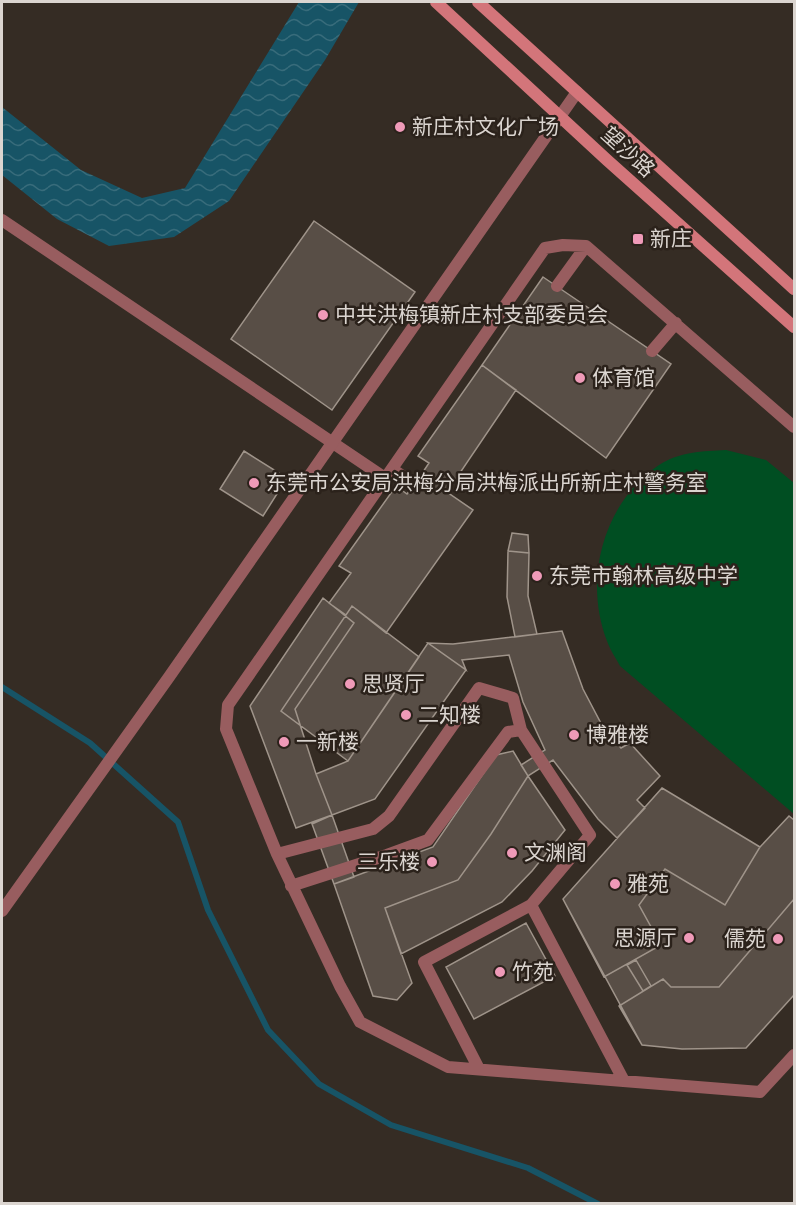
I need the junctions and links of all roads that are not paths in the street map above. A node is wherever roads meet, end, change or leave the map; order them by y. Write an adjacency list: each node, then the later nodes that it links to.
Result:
1 (437, 2): 4 (main road, 望沙路)
2 (478, 2): 3 (main road, 望沙路)
3 (577, 92): 4 (street); 8 (main road, 望沙路)
4 (560, 116): 10 (main road, 望沙路); 13 (street)
5 (2, 220): 13 (street)
6 (586, 246): 7 (street); 9 (street); 14 (street)
7 (557, 286)
8 (795, 289)
9 (676, 322): 11 (street); 12 (street)
10 (795, 327)
11 (652, 351)
12 (795, 427)
13 (334, 442): 14 (street); 20 (street)
14 (389, 473): 15 (street); 17 (street)
15 (404, 477)
16 (521, 730): 17 (street); 18 (street); 19 (street)
17 (277, 854): 18 (street)
18 (291, 886): 22 (street)
19 (531, 904): 22 (street); 23 (street)
20 (2, 911)
21 (795, 1055): 23 (street)
22 (479, 1069): 23 (street)
23 (624, 1081)

